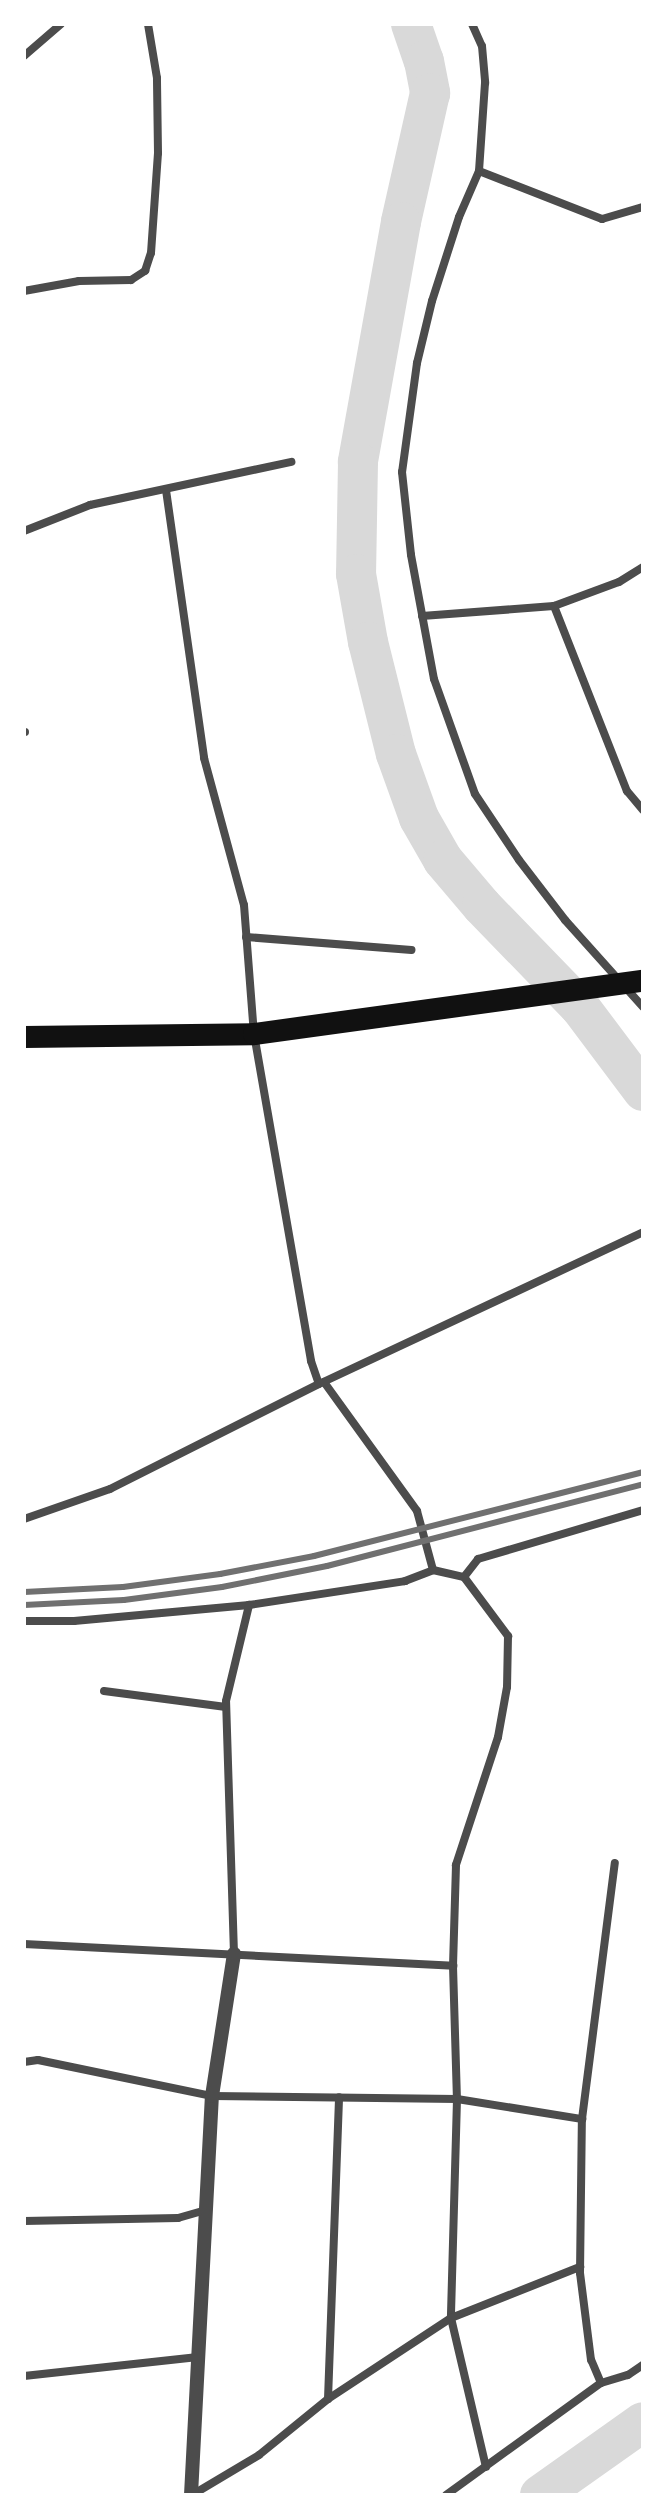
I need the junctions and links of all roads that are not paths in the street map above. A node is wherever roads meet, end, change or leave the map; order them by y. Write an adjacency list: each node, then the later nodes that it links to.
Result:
1 (61, 24): 4 (street)
2 (148, 24): 7 (street)
3 (472, 24): 5 (street)
4 (24, 56)
5 (479, 171): 6 (street); 13 (street)
6 (643, 207)
7 (24, 291)
8 (291, 462): 9 (street)
9 (166, 490): 10 (street); 15 (street)
10 (24, 531)
11 (643, 567): 12 (street)
12 (554, 606): 13 (street); 14 (street)
13 (422, 616): 17 (street)
14 (643, 810)
15 (246, 937): 16 (street); 19 (street)
16 (411, 950)
17 (627, 983): 18 (street); 19 (highway)
18 (643, 1007)
19 (254, 1034): 20 (highway); 22 (street)
20 (24, 1037)
21 (643, 1232): 22 (street)
22 (321, 1383): 24 (street); 25 (street)
23 (643, 1510): 26 (street)
24 (24, 1519)
25 (433, 1570): 26 (street); 27 (street)
26 (464, 1577): 34 (street)
27 (249, 1605): 28 (street); 30 (street)
28 (24, 1621)
29 (104, 1691): 30 (street)
30 (226, 1707): 33 (street)
31 (615, 1863): 39 (street)
32 (24, 1944): 33 (street)
33 (234, 1954): 34 (street); 36 (street)
34 (453, 1966): 38 (street)
35 (24, 2062): 36 (street)
36 (212, 2096): 37 (street); 40 (street)
37 (339, 2097): 38 (street); 48 (street)
38 (457, 2099): 39 (street); 43 (street)
39 (582, 2119): 42 (street)
40 (207, 2210): 41 (street); 44 (street)
41 (24, 2221)
42 (580, 2267): 43 (street); 47 (street)
43 (451, 2318): 48 (street); 49 (street)
44 (198, 2357): 46 (street); 50 (street)
45 (643, 2365): 47 (street)
46 (24, 2376)
47 (601, 2383): 49 (street)
48 (328, 2399): 50 (street)
49 (486, 2467): 51 (street)
50 (192, 2495)
51 (446, 2495)

